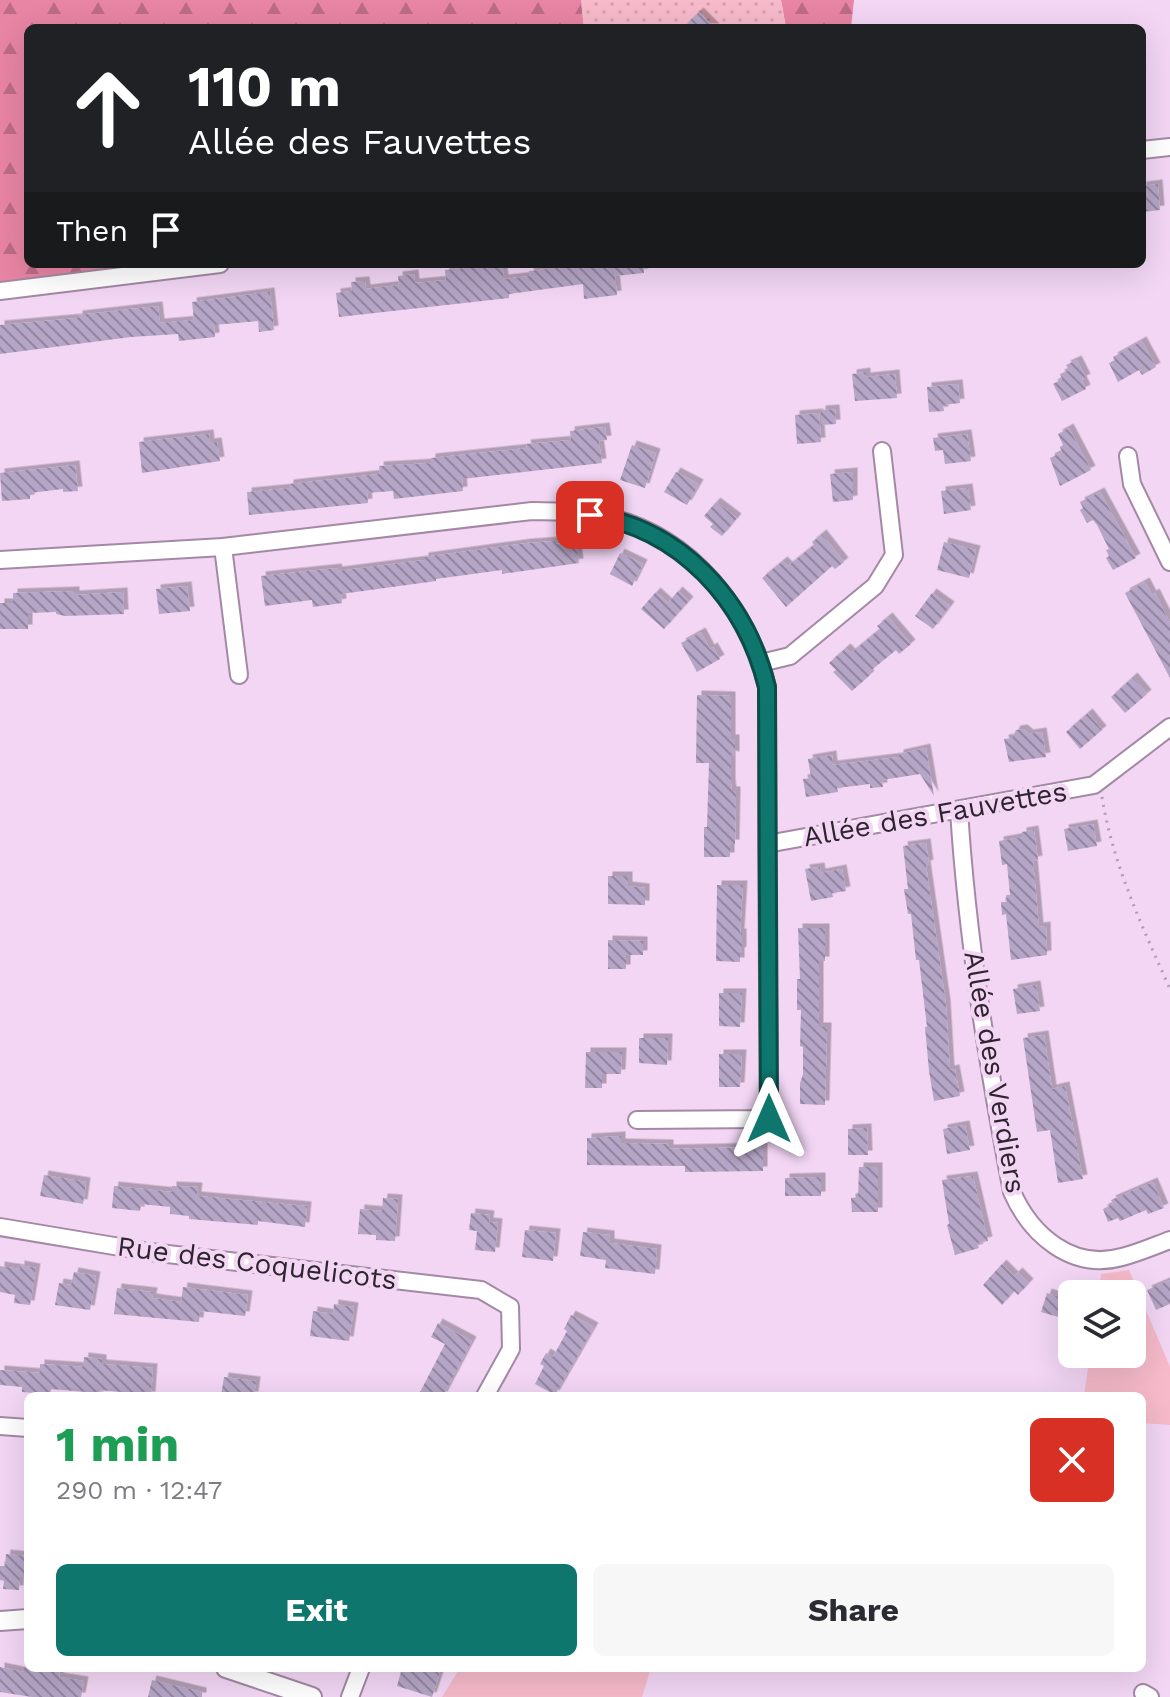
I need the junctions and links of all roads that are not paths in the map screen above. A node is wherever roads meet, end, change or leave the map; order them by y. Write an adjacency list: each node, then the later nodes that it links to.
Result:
1 (1170, 147): 2 (street)
2 (1146, 150)
3 (187, 268): 4 (street)
4 (0, 291)
5 (882, 451): 10 (street)
6 (1128, 456): 9 (street)
7 (223, 547): 8 (street, Allée des Fauvettes); 10 (street, Allée des Fauvettes); 11 (street)
8 (0, 560)
9 (1170, 562)
10 (761, 663): 14 (street, Allée des Fauvettes)
11 (239, 675)
12 (1170, 727): 13 (street, Allée des Fauvettes)
13 (959, 810): 14 (street, Allée des Fauvettes); 17 (street, Allée des Verdiers)
14 (767, 844): 15 (street)
15 (637, 1120)
16 (0, 1227): 18 (street, Rue des Coquelicots)
17 (1170, 1240)
18 (487, 1392)
19 (0, 1426): 20 (street)
20 (24, 1428)
21 (24, 1619): 22 (street)
22 (0, 1621)
23 (238, 1672): 25 (street)
24 (359, 1672): 26 (street)
25 (312, 1697)
26 (350, 1697)

